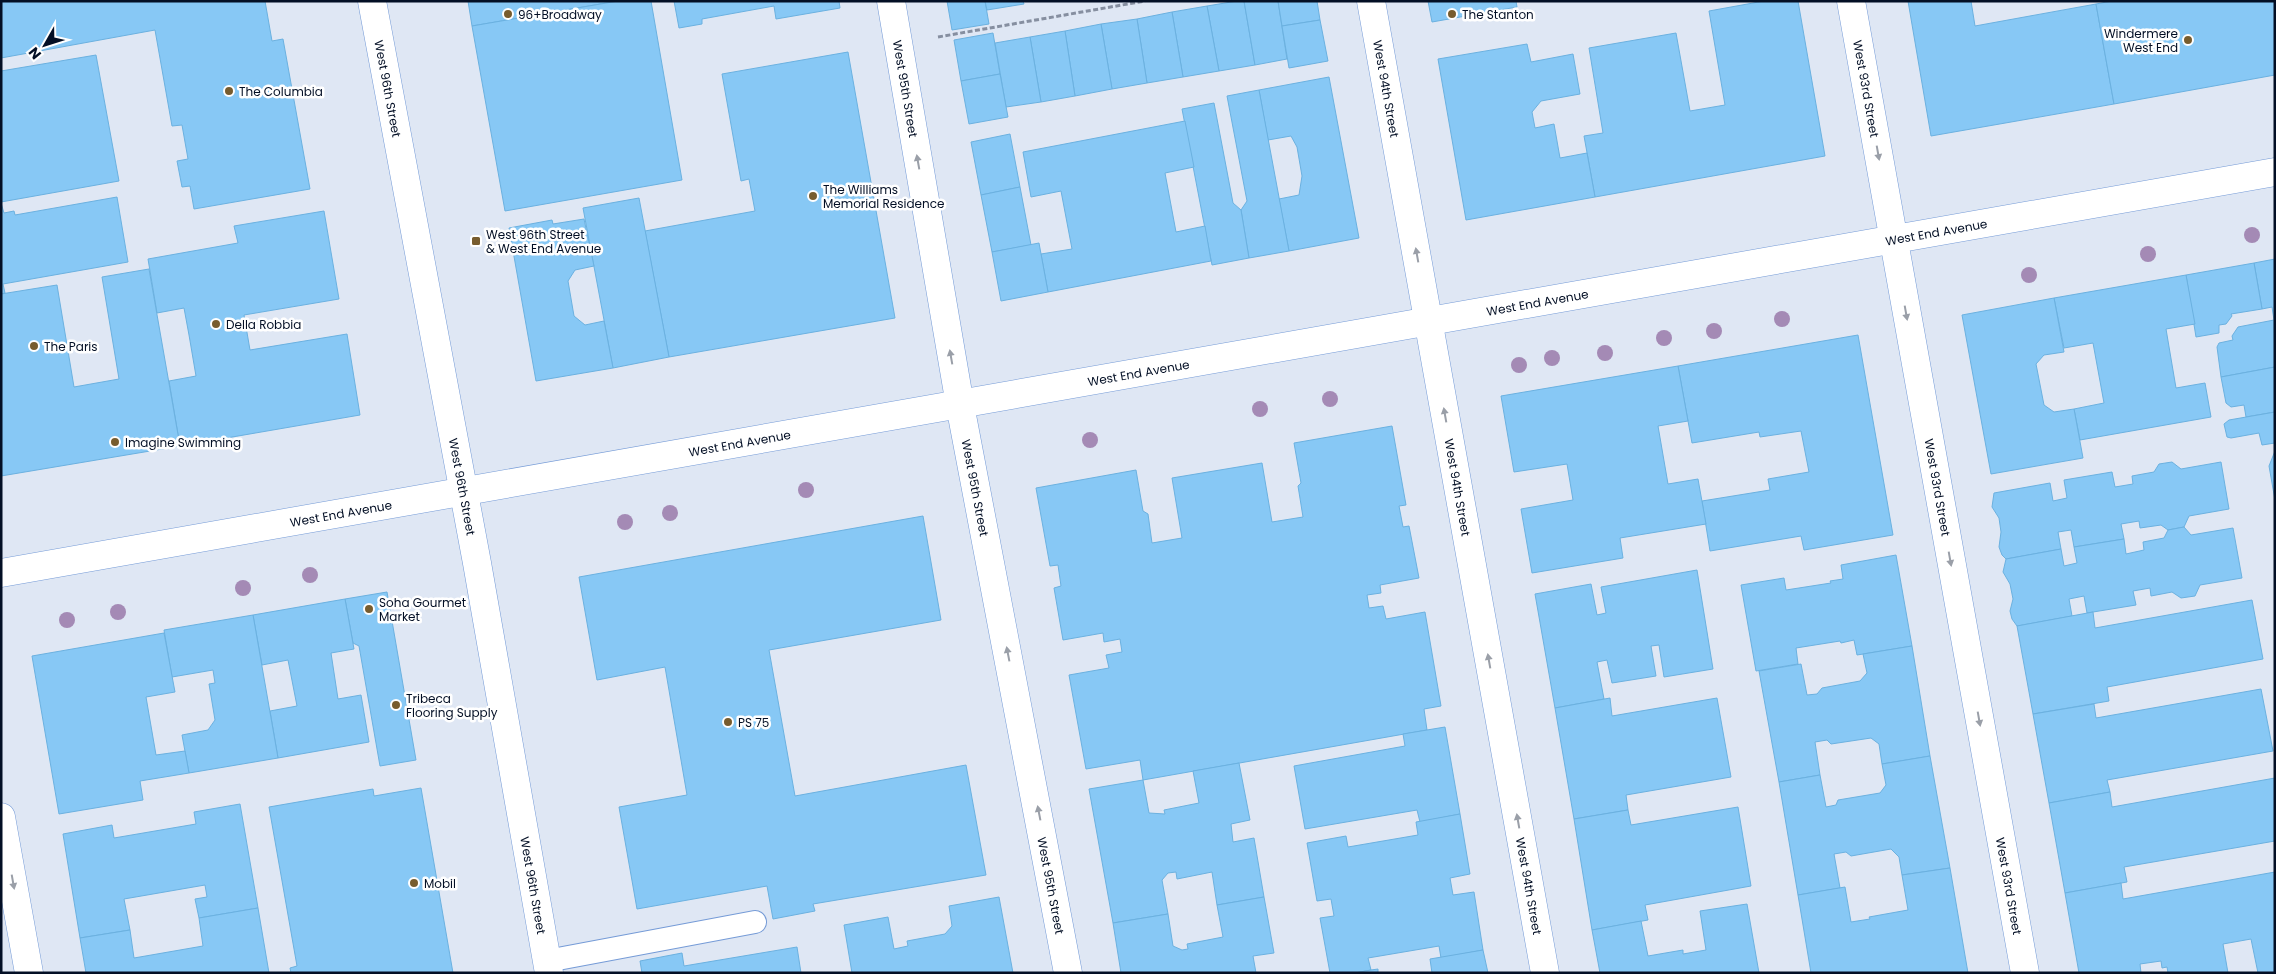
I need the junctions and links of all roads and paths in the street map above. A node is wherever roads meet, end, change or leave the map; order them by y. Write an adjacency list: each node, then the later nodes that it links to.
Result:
1 (372, 1): 11 (street, West 96th Street)
2 (891, 1): 10 (street, West 95th Street, one-way to 2)
3 (1145, 1): 6 (path)
4 (1371, 1): 9 (street, West 94th Street, one-way to 4)
5 (1851, 1): 8 (street, West 93rd Street, one-way to 8)
6 (938, 37)
7 (2275, 172): 8 (street, West End Avenue)
8 (1893, 239): 9 (street, West End Avenue); 19 (street, West 93rd Street, one-way to 19)
9 (1429, 322): 10 (street, West End Avenue); 18 (street, West 94th Street, one-way to 9)
10 (960, 405): 11 (street, West End Avenue); 17 (street, West 95th Street, one-way to 10)
11 (464, 491): 12 (street, West End Avenue); 15 (street, West 96th Street)
12 (1, 573)
13 (1, 817): 16 (street, one-way to 16)
14 (755, 922): 15 (lane)
15 (548, 967)
16 (29, 973)
17 (1068, 973)
18 (1545, 973)
19 (2025, 973)

